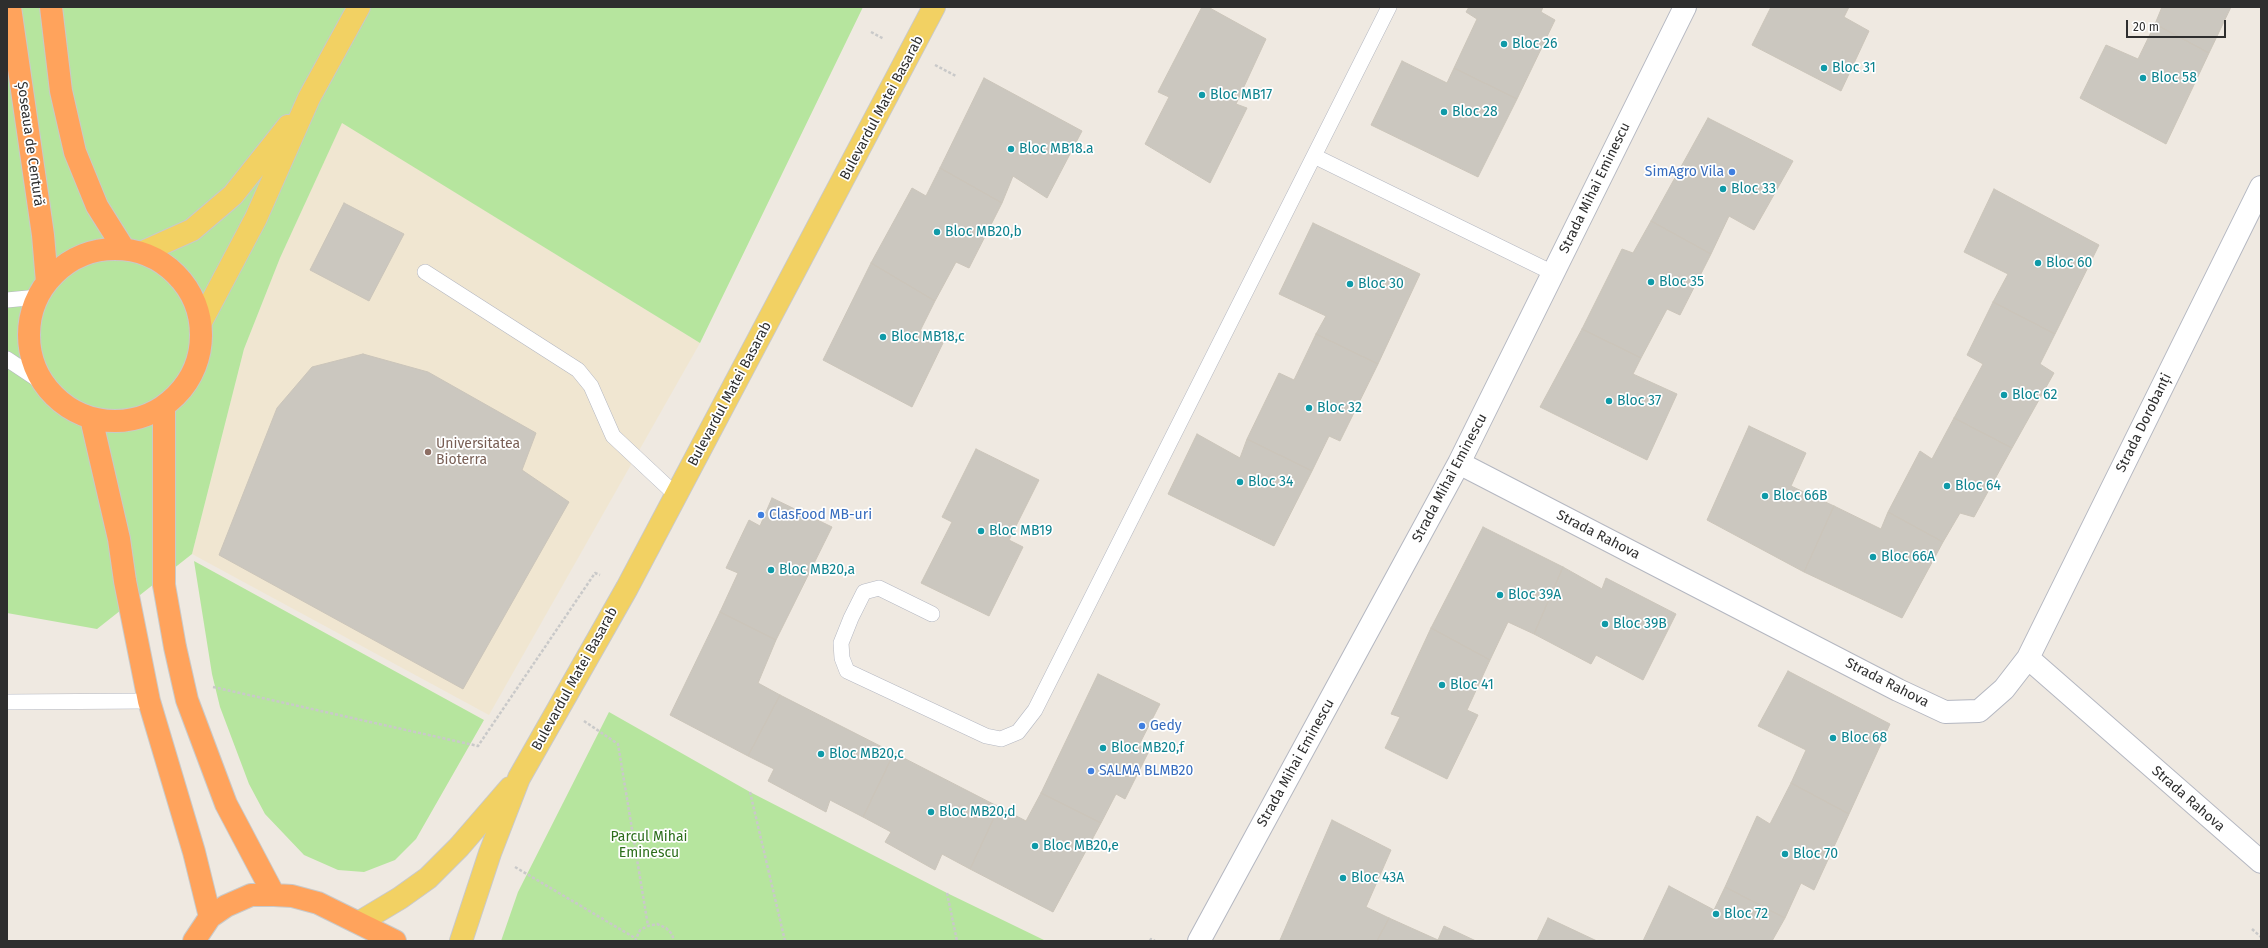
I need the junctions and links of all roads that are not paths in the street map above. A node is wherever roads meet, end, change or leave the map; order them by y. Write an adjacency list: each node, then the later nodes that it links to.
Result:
1 (10, 7): 13 (highway, Șoseaua de Centură)
2 (51, 7): 10 (highway)
3 (359, 7): 7 (main road)
4 (934, 7): 21 (main road, Bulevardul Matei Basarab)
5 (1389, 7): 8 (lane)
6 (1684, 7): 12 (street, Strada Mihai Eminescu)
7 (309, 98): 10 (main road); 15 (main road)
8 (1314, 156): 12 (lane); 22 (lane)
9 (2261, 187): 23 (street, Strada Dorobanți)
10 (133, 250): 13 (highway); 15 (highway)
11 (426, 272): 21 (lane)
12 (1553, 273): 20 (street, Strada Mihai Eminescu)
13 (42, 290): 14 (lane); 17 (highway)
14 (7, 300)
15 (201, 322): 18 (highway)
16 (7, 359): 17 (lane)
17 (43, 383): 19 (highway)
18 (164, 406): 19 (highway); 28 (highway)
19 (91, 418): 24 (highway)
20 (1459, 463): 23 (street, Strada Rahova); 34 (street, Strada Mihai Eminescu)
21 (676, 495): 26 (main road, Bulevardul Matei Basarab)
22 (932, 614)
23 (2028, 658): 27 (street, Strada Rahova)
24 (149, 701): 25 (lane); 29 (highway)
25 (7, 702)
26 (519, 778): 30 (main road, Bulevardul Matei Basarab); 33 (main road, Bulevardul Matei Basarab)
27 (2261, 862)
28 (274, 894): 29 (highway); 30 (highway)
29 (210, 917): 31 (highway)
30 (360, 922): 32 (highway)
31 (194, 941)
32 (395, 941)
33 (461, 941)
34 (1199, 941)

